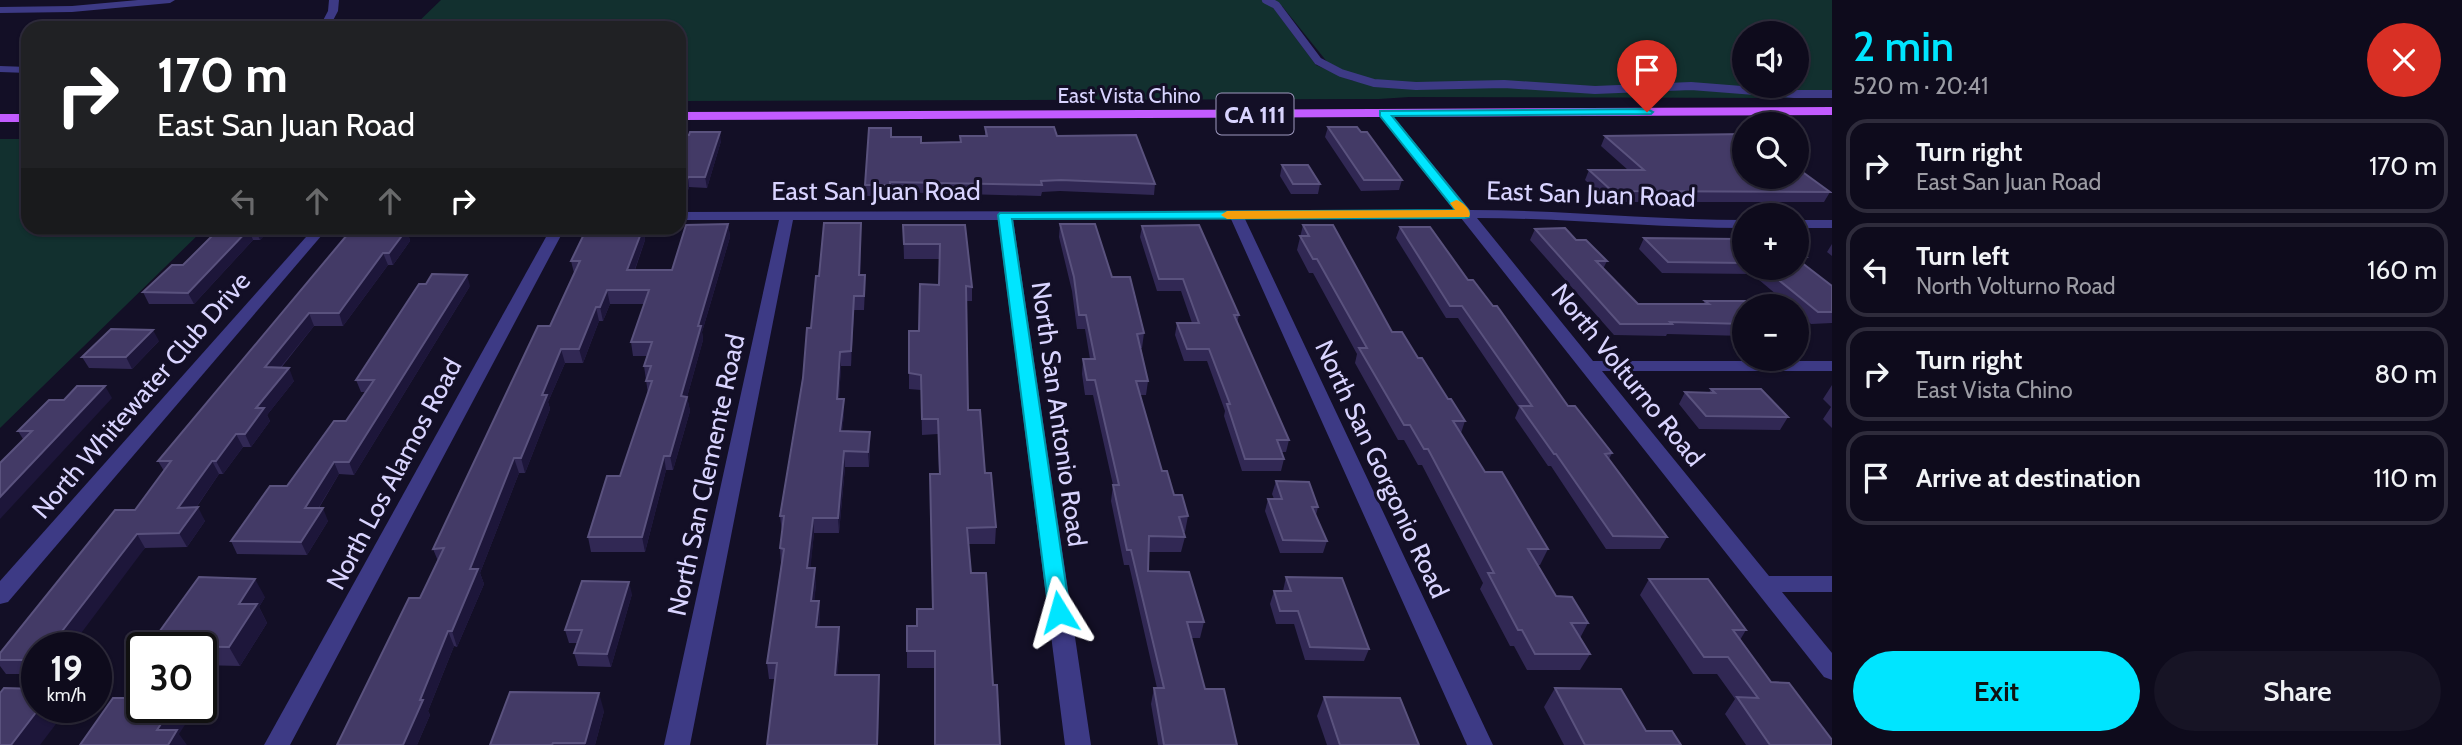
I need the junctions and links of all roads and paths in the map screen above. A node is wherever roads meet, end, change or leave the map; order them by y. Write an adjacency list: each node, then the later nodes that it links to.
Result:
1 (170, 0): 4 (street)
2 (334, 0): 5 (street)
3 (1266, 0): 8 (lane)
4 (0, 10)
5 (328, 21)
6 (0, 69): 7 (street)
7 (21, 69)
8 (1832, 94)
9 (1832, 111): 10 (main road, East Vista Chino / CA 111)
10 (1384, 113): 11 (main road, East Vista Chino / CA 111); 14 (street, North Volturno Road)
11 (686, 116)
12 (0, 118): 13 (main road)
13 (21, 118)
14 (1465, 214): 16 (street, East San Juan Road); 19 (street, East San Juan Road); 24 (street, North Volturno Road)
15 (1005, 215): 16 (street, East San Juan Road); 18 (street, East San Juan Road); 32 (street, North San Antonio Road)
16 (1236, 215): 33 (street, North San Gorgonio Road)
17 (686, 216): 18 (street, East San Juan Road)
18 (787, 216): 31 (street, North San Clemente Road)
19 (1732, 224)
20 (1809, 224): 21 (street)
21 (1832, 224)
22 (315, 235): 28 (street, North Whitewater Club Drive)
23 (554, 235): 30 (street, North Los Alamos Road)
24 (1588, 366): 25 (street); 26 (street, North Volturno Road)
25 (1832, 366)
26 (1763, 584): 27 (street); 29 (street, North Volturno Road)
27 (1832, 584)
28 (0, 596)
29 (1832, 670)
30 (277, 745)
31 (677, 745)
32 (1078, 745)
33 (1480, 745)

